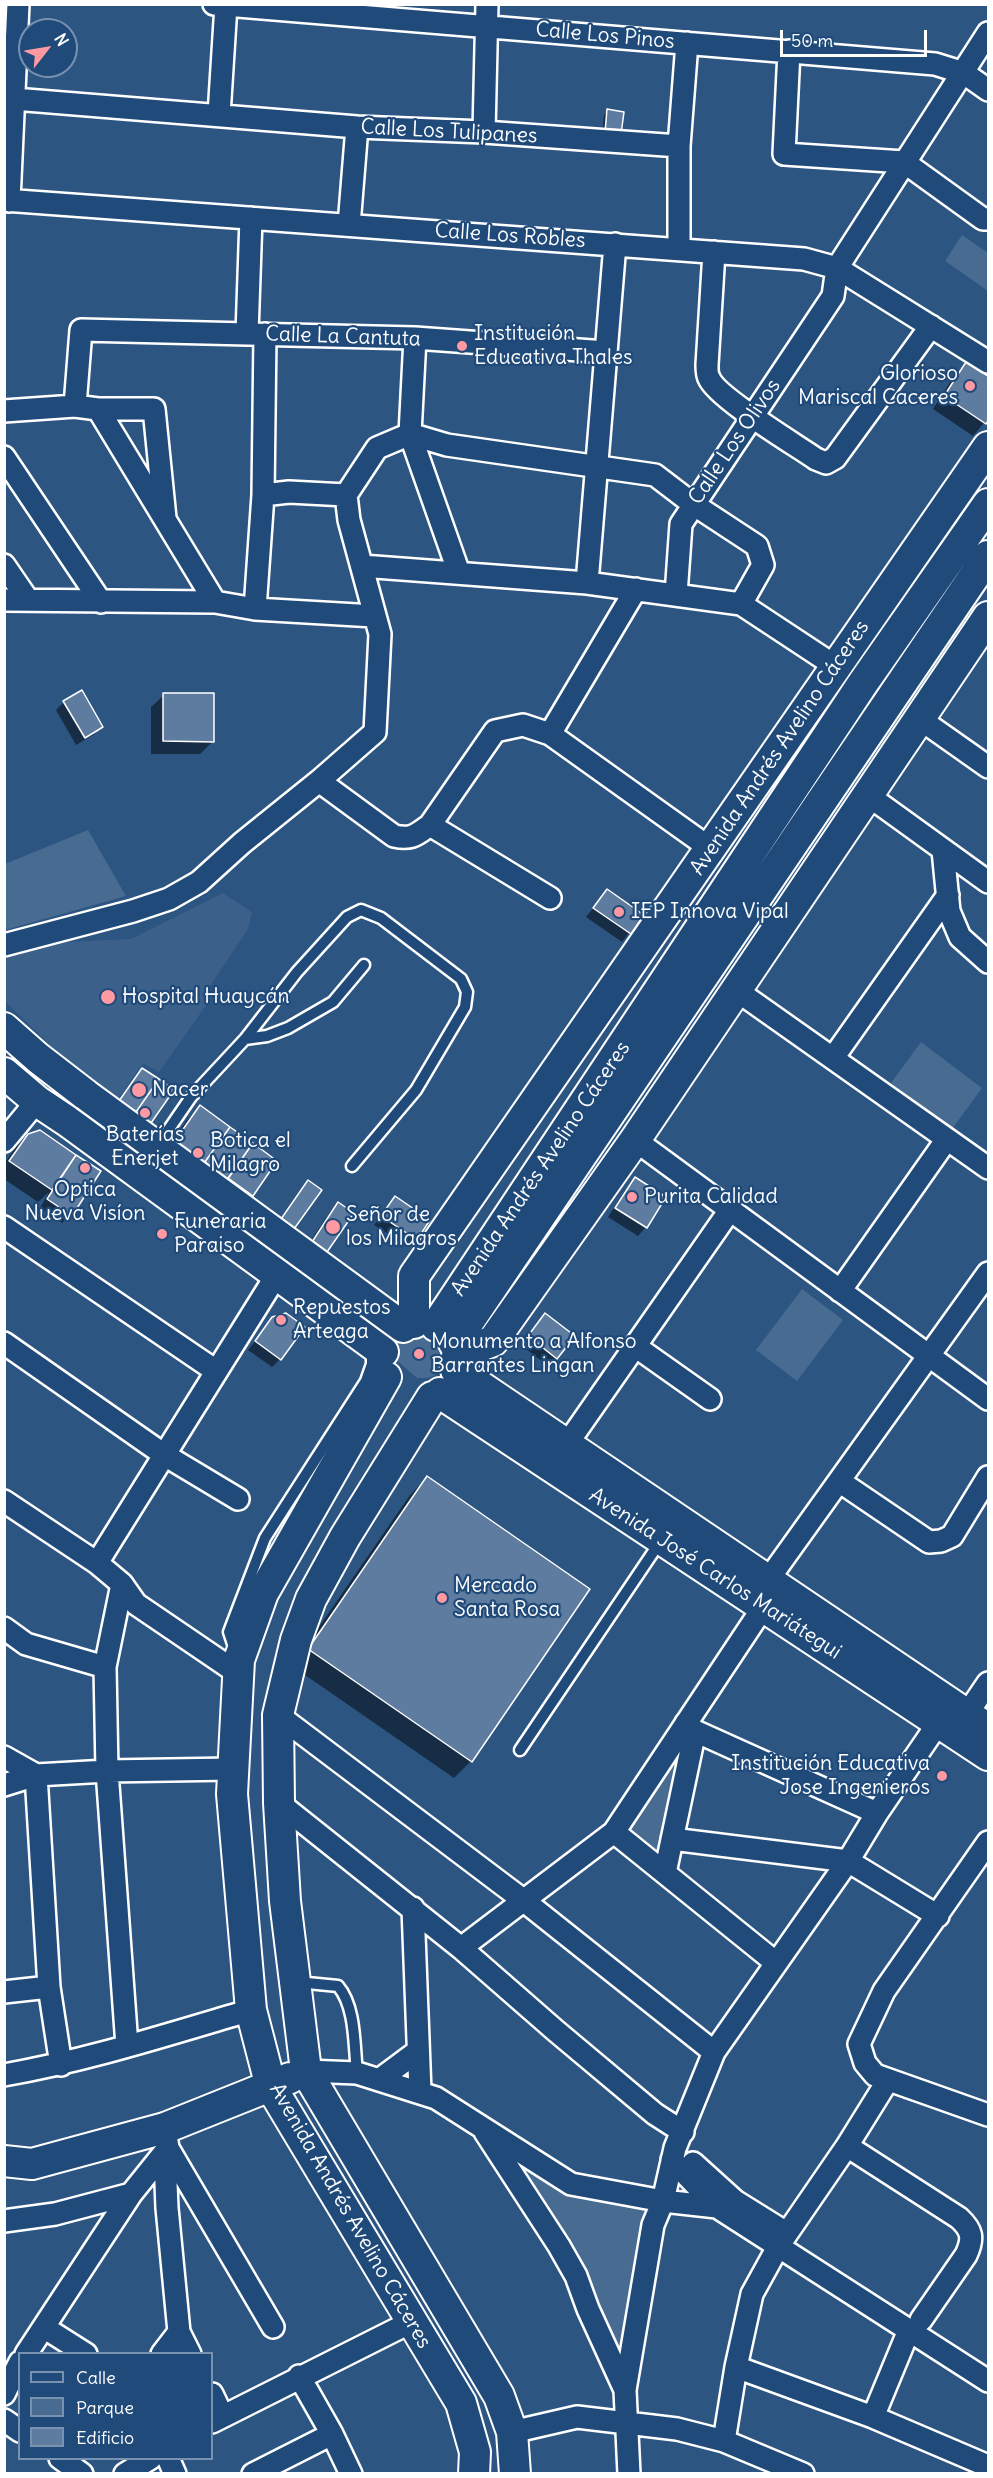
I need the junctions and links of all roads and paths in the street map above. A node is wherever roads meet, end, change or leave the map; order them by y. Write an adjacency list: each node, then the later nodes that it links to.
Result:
1 (18, 4): 10 (street)
2 (487, 4): 4 (street)
3 (220, 5): 4 (street, Calle Los Pinos); 11 (street)
4 (487, 26): 6 (street, Calle Los Pinos); 13 (street)
5 (988, 33): 8 (street)
6 (687, 43): 7 (street, Calle Los Pinos); 14 (street)
7 (789, 51): 8 (street, Calle Los Pinos); 15 (street)
8 (964, 73): 9 (street, Calle Los Pinos); 15 (street)
9 (988, 90)
10 (14, 99): 11 (street, Calle Los Tulipanes); 16 (street)
11 (219, 116): 12 (street, Calle Los Tulipanes)
12 (357, 128): 13 (street, Calle Los Tulipanes); 19 (street)
13 (484, 132): 14 (street, Calle Los Tulipanes)
14 (679, 146): 21 (street)
15 (904, 162): 18 (street); 23 (street)
16 (7, 200): 17 (street, Calle Los Robles)
17 (252, 218): 19 (street, Calle Los Robles); 25 (street)
18 (986, 219)
19 (349, 225): 20 (street, Calle Los Robles)
20 (615, 244): 21 (street, Calle Los Robles); 27 (street)
21 (679, 249): 22 (street, Calle Los Robles)
22 (714, 252): 23 (street, Calle Los Robles); 32 (street)
23 (837, 267): 24 (street, Calle Los Robles); 32 (street, Calle Los Olivos)
24 (931, 326): 28 (street, Calle Los Robles); 32 (street)
25 (256, 334): 26 (street, Calle La Cantuta); 29 (street, Calle La Cantuta); 37 (street)
26 (415, 338): 27 (street, Calle La Cantuta); 33 (street)
27 (606, 352): 36 (street)
28 (988, 362)
29 (75, 406): 30 (street); 31 (street)
30 (98, 409): 41 (street); 41 (street)
31 (4, 411)
32 (753, 417): 39 (street, Calle Los Olivos)
33 (410, 434): 36 (street); 38 (street); 45 (street)
34 (988, 447): 57 (street, Avenida Andrés Avelino Cáceres)
35 (4, 457): 51 (street)
36 (596, 467): 39 (street); 46 (street)
37 (263, 495): 38 (street); 54 (street)
38 (346, 495): 44 (street)
39 (693, 504): 48 (street, Calle Los Olivos); 53 (street)
40 (988, 504): 93 (street, Avenida Andrés Avelino Cáceres)
41 (165, 518): 52 (street)
42 (988, 556): 93 (street, Avenida Andrés Avelino Cáceres)
43 (4, 565): 50 (street)
44 (362, 566): 45 (street); 55 (street)
45 (459, 573): 46 (street)
46 (587, 583): 47 (street)
47 (636, 589): 48 (street); 59 (street)
48 (676, 595): 53 (street)
49 (4, 600): 50 (street)
50 (28, 600): 51 (street)
51 (101, 602): 52 (street)
52 (215, 602): 54 (street)
53 (741, 604): 57 (street)
54 (255, 609): 55 (street)
55 (374, 616): 61 (street)
56 (988, 617): 58 (street)
57 (835, 666): 64 (street, Avenida Andrés Avelino Cáceres)
58 (920, 719): 60 (street); 62 (street)
59 (550, 734): 63 (street); 64 (street)
60 (988, 767)
61 (319, 781): 63 (street); 69 (street)
62 (869, 796): 65 (street); 72 (street)
63 (430, 825): 68 (street)
64 (711, 849): 93 (street, Avenida Andrés Avelino Cáceres)
65 (943, 850): 66 (street); 67 (street)
66 (988, 882)
67 (948, 896): 70 (street); 75 (street)
68 (550, 898)
69 (4, 945)
70 (988, 962)
71 (364, 965): 74 (lane)
72 (736, 990): 75 (street); 81 (street)
73 (4, 1028): 77 (street, Avenida José Carlos Mariátegui)
74 (245, 1039): 83 (lane); 84 (lane)
75 (833, 1058): 80 (street)
76 (4, 1073): 78 (street)
77 (86, 1095): 79 (street); 83 (street, Avenida José Carlos Mariátegui)
78 (37, 1101): 79 (street); 82 (street)
79 (67, 1121): 89 (street)
80 (947, 1139): 85 (street); 90 (street)
81 (635, 1140): 86 (street); 93 (street)
82 (4, 1141)
83 (156, 1147): 93 (street, Avenida José Carlos Mariátegui)
84 (352, 1166)
85 (988, 1168)
86 (730, 1210): 90 (street); 92 (street)
87 (4, 1227): 96 (street)
88 (988, 1273): 94 (street)
89 (276, 1276): 95 (street); 96 (street)
90 (840, 1291): 94 (street)
91 (4, 1343): 100 (street)
92 (636, 1346): 97 (street); 99 (street)
93 (437, 1354): 95 (street, Avenida Andrés Avelino Cáceres); 95 (street); 99 (street, Avenida José Carlos Mariátegui); 105 (street, Avenida José Carlos Mariátegui); 113 (street, Avenida Andrés Avelino Cáceres)
94 (929, 1356): 98 (street); 102 (street)
95 (380, 1358): 111 (street, Avenida Andrés Avelino Cáceres)
96 (216, 1371): 100 (street)
97 (710, 1399)
98 (988, 1399)
99 (567, 1444): 108 (street, Avenida José Carlos Mariátegui)
100 (164, 1454): 103 (street); 106 (street)
101 (988, 1477): 102 (street)
102 (839, 1481): 108 (street)
103 (238, 1499)
104 (4, 1501): 106 (street)
105 (662, 1539): 108 (street, Avenida José Carlos Mariátegui); 117 (lane)
106 (97, 1563): 107 (street)
107 (122, 1584): 110 (street); 111 (street)
108 (766, 1593): 114 (street, Avenida José Carlos Mariátegui); 115 (street, Avenida José Carlos Mariátegui); 116 (street)
109 (4, 1628): 110 (street)
110 (105, 1667): 121 (street)
111 (239, 1667): 120 (street, Avenida Andrés Avelino Cáceres)
112 (988, 1683): 115 (street)
113 (278, 1715): 124 (street, Avenida Andrés Avelino Cáceres); 131 (street)
114 (939, 1722): 118 (street, Avenida José Carlos Mariátegui); 125 (street)
115 (978, 1722)
116 (691, 1727): 125 (street); 126 (street); 127 (street)
117 (520, 1750)
118 (988, 1755)
119 (4, 1757): 122 (street)
120 (232, 1769): 121 (street); 139 (street, Avenida Andrés Avelino Cáceres)
121 (107, 1771): 122 (street); 140 (street)
122 (36, 1775): 123 (street); 137 (street)
123 (4, 1785)
124 (279, 1803): 132 (street); 136 (street, Avenida Andrés Avelino Cáceres)
125 (876, 1813): 129 (street)
126 (614, 1832): 130 (street); 131 (street)
127 (672, 1839): 129 (street); 130 (street)
128 (988, 1842): 133 (street)
129 (848, 1861): 133 (street); 135 (street)
130 (665, 1873): 135 (street)
131 (523, 1900): 134 (street); 142 (street)
132 (413, 1908): 134 (street); 141 (street)
133 (939, 1916): 148 (street)
134 (461, 1948): 155 (street)
135 (775, 1962): 142 (street)
136 (295, 1982): 144 (street, Avenida Andrés Avelino Cáceres); 145 (lane)
137 (49, 1987): 138 (street); 143 (street)
138 (4, 1992)
139 (251, 2010): 140 (street); 149 (street, Avenida Andrés Avelino Cáceres)
140 (127, 2046): 143 (street)
141 (418, 2051): 147 (street); 150 (street)
142 (714, 2052): 155 (street)
143 (61, 2065): 146 (street)
144 (306, 2071): 145 (street); 149 (street); 184 (street, Avenida Andrés Avelino Cáceres)
145 (357, 2073): 147 (street)
146 (4, 2075)
147 (379, 2080): 150 (street)
148 (888, 2080): 151 (street); 154 (street)
149 (271, 2086): 153 (street); 162 (street, Avenida Andrés Avelino Cáceres)
150 (420, 2092): 152 (street)
151 (988, 2115)
152 (479, 2124): 158 (street); 176 (street)
153 (166, 2138): 156 (street); 157 (street); 164 (street); 166 (street)
154 (848, 2146): 161 (street); 163 (street)
155 (677, 2147): 158 (street); 159 (street); 161 (street)
156 (4, 2161)
157 (131, 2194): 160 (street); 165 (street)
158 (663, 2201): 159 (street); 176 (street)
159 (717, 2207): 161 (street)
160 (4, 2221)
161 (783, 2240): 163 (street); 173 (street)
162 (411, 2322): 174 (street); 196 (street, Avenida Andrés Avelino Cáceres)
163 (915, 2325): 172 (street); 175 (street); 179 (street)
164 (273, 2327)
165 (45, 2328): 167 (street); 168 (street)
166 (179, 2332): 169 (street); 170 (street)
167 (24, 2352)
168 (83, 2352)
169 (164, 2352)
170 (189, 2352)
171 (17, 2360): 177 (street)
172 (988, 2366)
173 (736, 2367): 179 (street); 186 (street)
174 (299, 2376): 180 (street); 185 (street)
175 (988, 2381)
176 (625, 2390): 182 (street)
177 (4, 2394)
178 (213, 2399): 180 (street)
179 (873, 2417): 190 (street)
180 (217, 2418)
181 (4, 2420): 183 (street)
182 (627, 2423): 184 (street); 186 (street); 198 (street)
183 (18, 2430)
184 (512, 2432): 197 (street, Avenida Andrés Avelino Cáceres)
185 (332, 2434): 194 (street); 195 (street)
186 (724, 2441): 199 (street)
187 (63, 2460): 191 (street)
188 (148, 2460): 192 (street)
189 (169, 2460): 193 (street)
190 (988, 2466)
191 (82, 2474)
192 (125, 2474)
193 (175, 2474)
194 (252, 2474)
195 (351, 2474)
196 (474, 2474)
197 (516, 2474)
198 (629, 2474)
199 (803, 2474)

